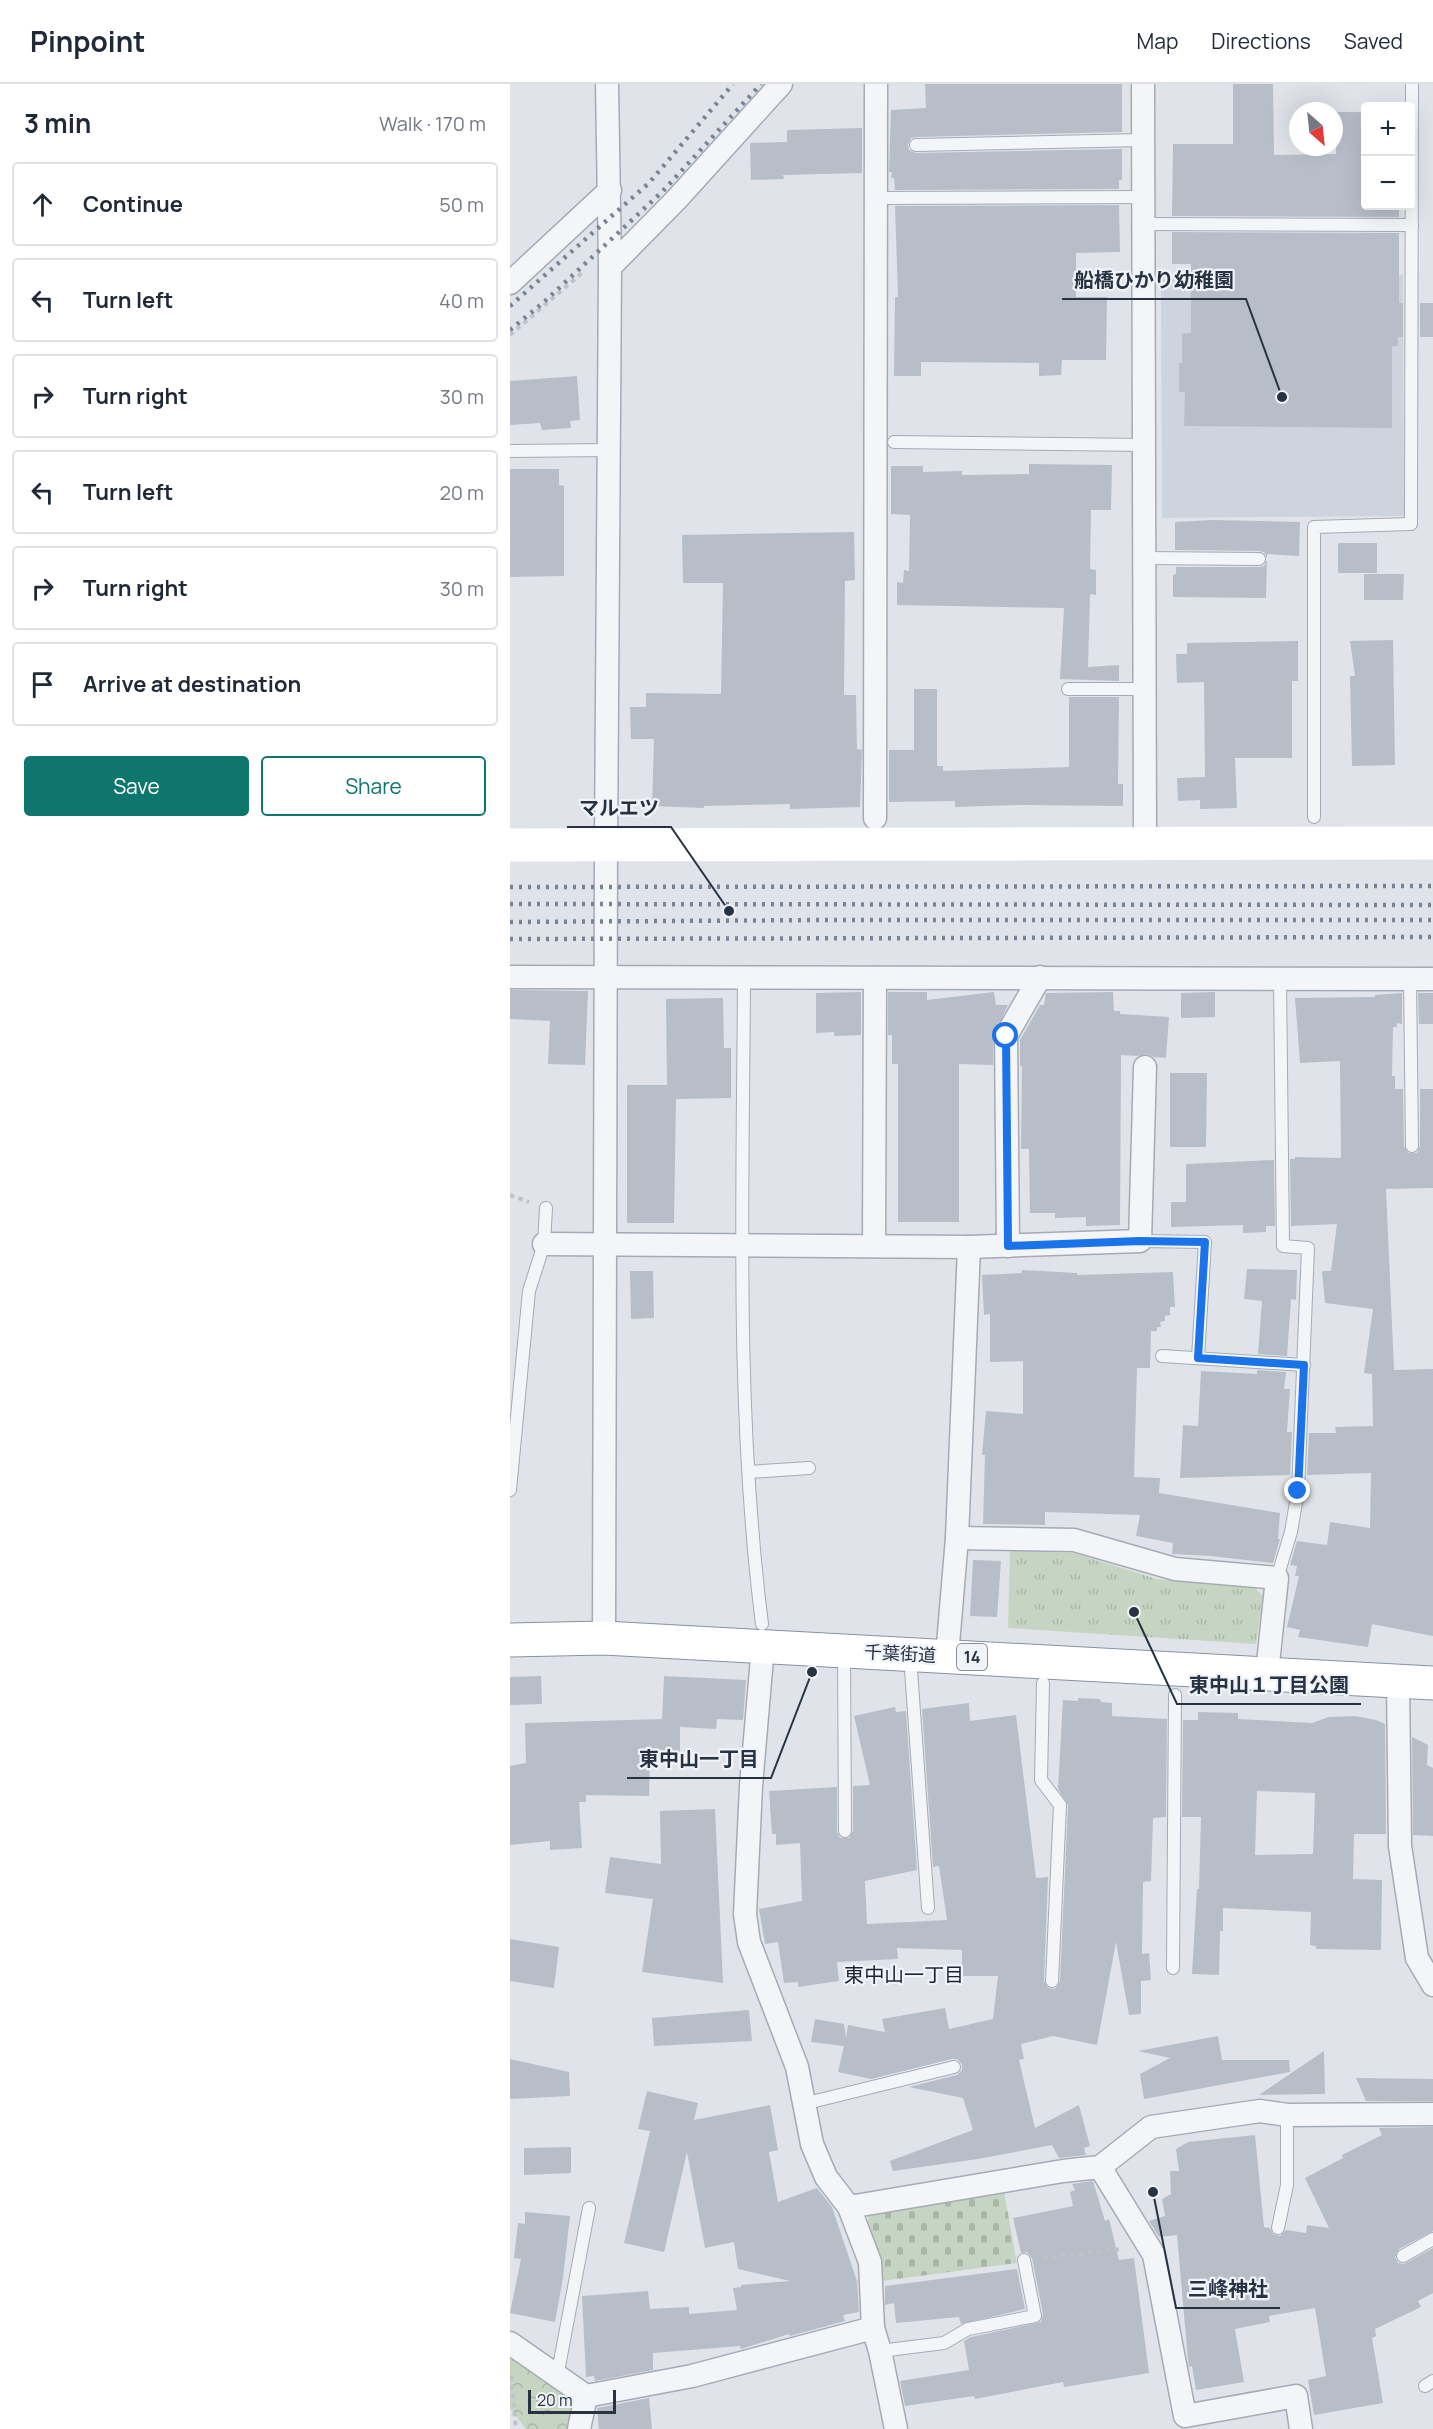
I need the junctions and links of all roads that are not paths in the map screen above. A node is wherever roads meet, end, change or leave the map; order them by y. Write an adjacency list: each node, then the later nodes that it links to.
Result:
1 (608, 84): 8 (street)
2 (782, 84): 13 (street)
3 (876, 84): 10 (street)
4 (1143, 84): 6 (street)
5 (1412, 84): 12 (lane)
6 (1143, 140): 7 (lane); 9 (street)
7 (916, 145)
8 (610, 190): 13 (street); 14 (street)
9 (1144, 196): 10 (lane); 11 (street)
10 (876, 198): 24 (street)
11 (1144, 224): 12 (lane); 16 (street)
12 (1412, 225): 23 (lane)
13 (610, 257): 17 (street)
14 (510, 283)
15 (894, 442): 16 (lane)
16 (1144, 445): 19 (street)
17 (609, 450): 18 (lane); 28 (street)
18 (510, 451)
19 (1144, 558): 20 (lane); 21 (street)
20 (1259, 559)
21 (1145, 689): 22 (lane); 25 (street)
22 (1068, 690)
23 (1314, 817)
24 (874, 818)
25 (1145, 843): 26 (main road); 28 (main road)
26 (1433, 843)
27 (510, 845): 28 (main road)
28 (606, 845): 32 (street)
29 (1040, 976): 33 (street); 34 (street); 45 (street)
30 (510, 977): 32 (street)
31 (744, 977): 32 (street); 33 (street); 43 (lane)
32 (606, 978): 42 (street)
33 (875, 978): 44 (street)
34 (1280, 979): 35 (street); 49 (lane)
35 (1410, 979): 36 (street); 38 (lane)
36 (1433, 979)
37 (1145, 1067): 40 (street)
38 (1412, 1146)
39 (546, 1208): 41 (lane)
40 (1140, 1241): 45 (street); 48 (lane)
41 (544, 1244): 42 (street); 52 (lane)
42 (604, 1245): 43 (street); 56 (street)
43 (742, 1246): 44 (street); 51 (lane)
44 (874, 1246): 46 (street)
45 (1008, 1246): 46 (street)
46 (969, 1247): 53 (street)
47 (1162, 1356): 48 (lane)
48 (1198, 1358): 49 (lane)
49 (1304, 1365): 54 (lane)
50 (809, 1468): 51 (lane)
51 (749, 1472): 55 (lane)
52 (510, 1490)
53 (957, 1538): 54 (street); 60 (street)
54 (1276, 1578): 61 (street)
55 (762, 1635): 56 (main road, 千葉街道 / 14); 58 (main road, 千葉街道 / 14); 72 (street)
56 (604, 1638): 57 (main road, 千葉街道 / 14)
57 (510, 1640)
58 (844, 1650): 59 (main road, 千葉街道 / 14); 66 (lane)
59 (910, 1654): 60 (main road, 千葉街道 / 14); 67 (lane)
60 (947, 1656): 61 (main road, 千葉街道 / 14)
61 (1267, 1673): 62 (main road, 千葉街道 / 14)
62 (1398, 1682): 64 (main road, 千葉街道 / 14); 70 (street)
63 (1043, 1683): 69 (lane)
64 (1433, 1683)
65 (1175, 1695): 68 (lane)
66 (845, 1831)
67 (928, 1908)
68 (1173, 1968)
69 (1052, 1981)
70 (1433, 1985)
71 (954, 2067): 72 (lane)
72 (803, 2104): 76 (street)
73 (1433, 2114): 74 (street)
74 (1287, 2115): 75 (street); 78 (lane)
75 (1100, 2167): 76 (street); 89 (street)
76 (849, 2207): 82 (street)
77 (589, 2208): 85 (lane)
78 (1278, 2228)
79 (1433, 2239): 80 (lane)
80 (1403, 2256)
81 (1024, 2260): 84 (lane)
82 (873, 2328): 84 (street); 86 (street)
83 (510, 2343): 85 (street)
84 (880, 2352): 88 (street)
85 (557, 2377): 86 (street)
86 (586, 2396): 87 (street)
87 (579, 2429)
88 (896, 2429)
89 (1301, 2429)

